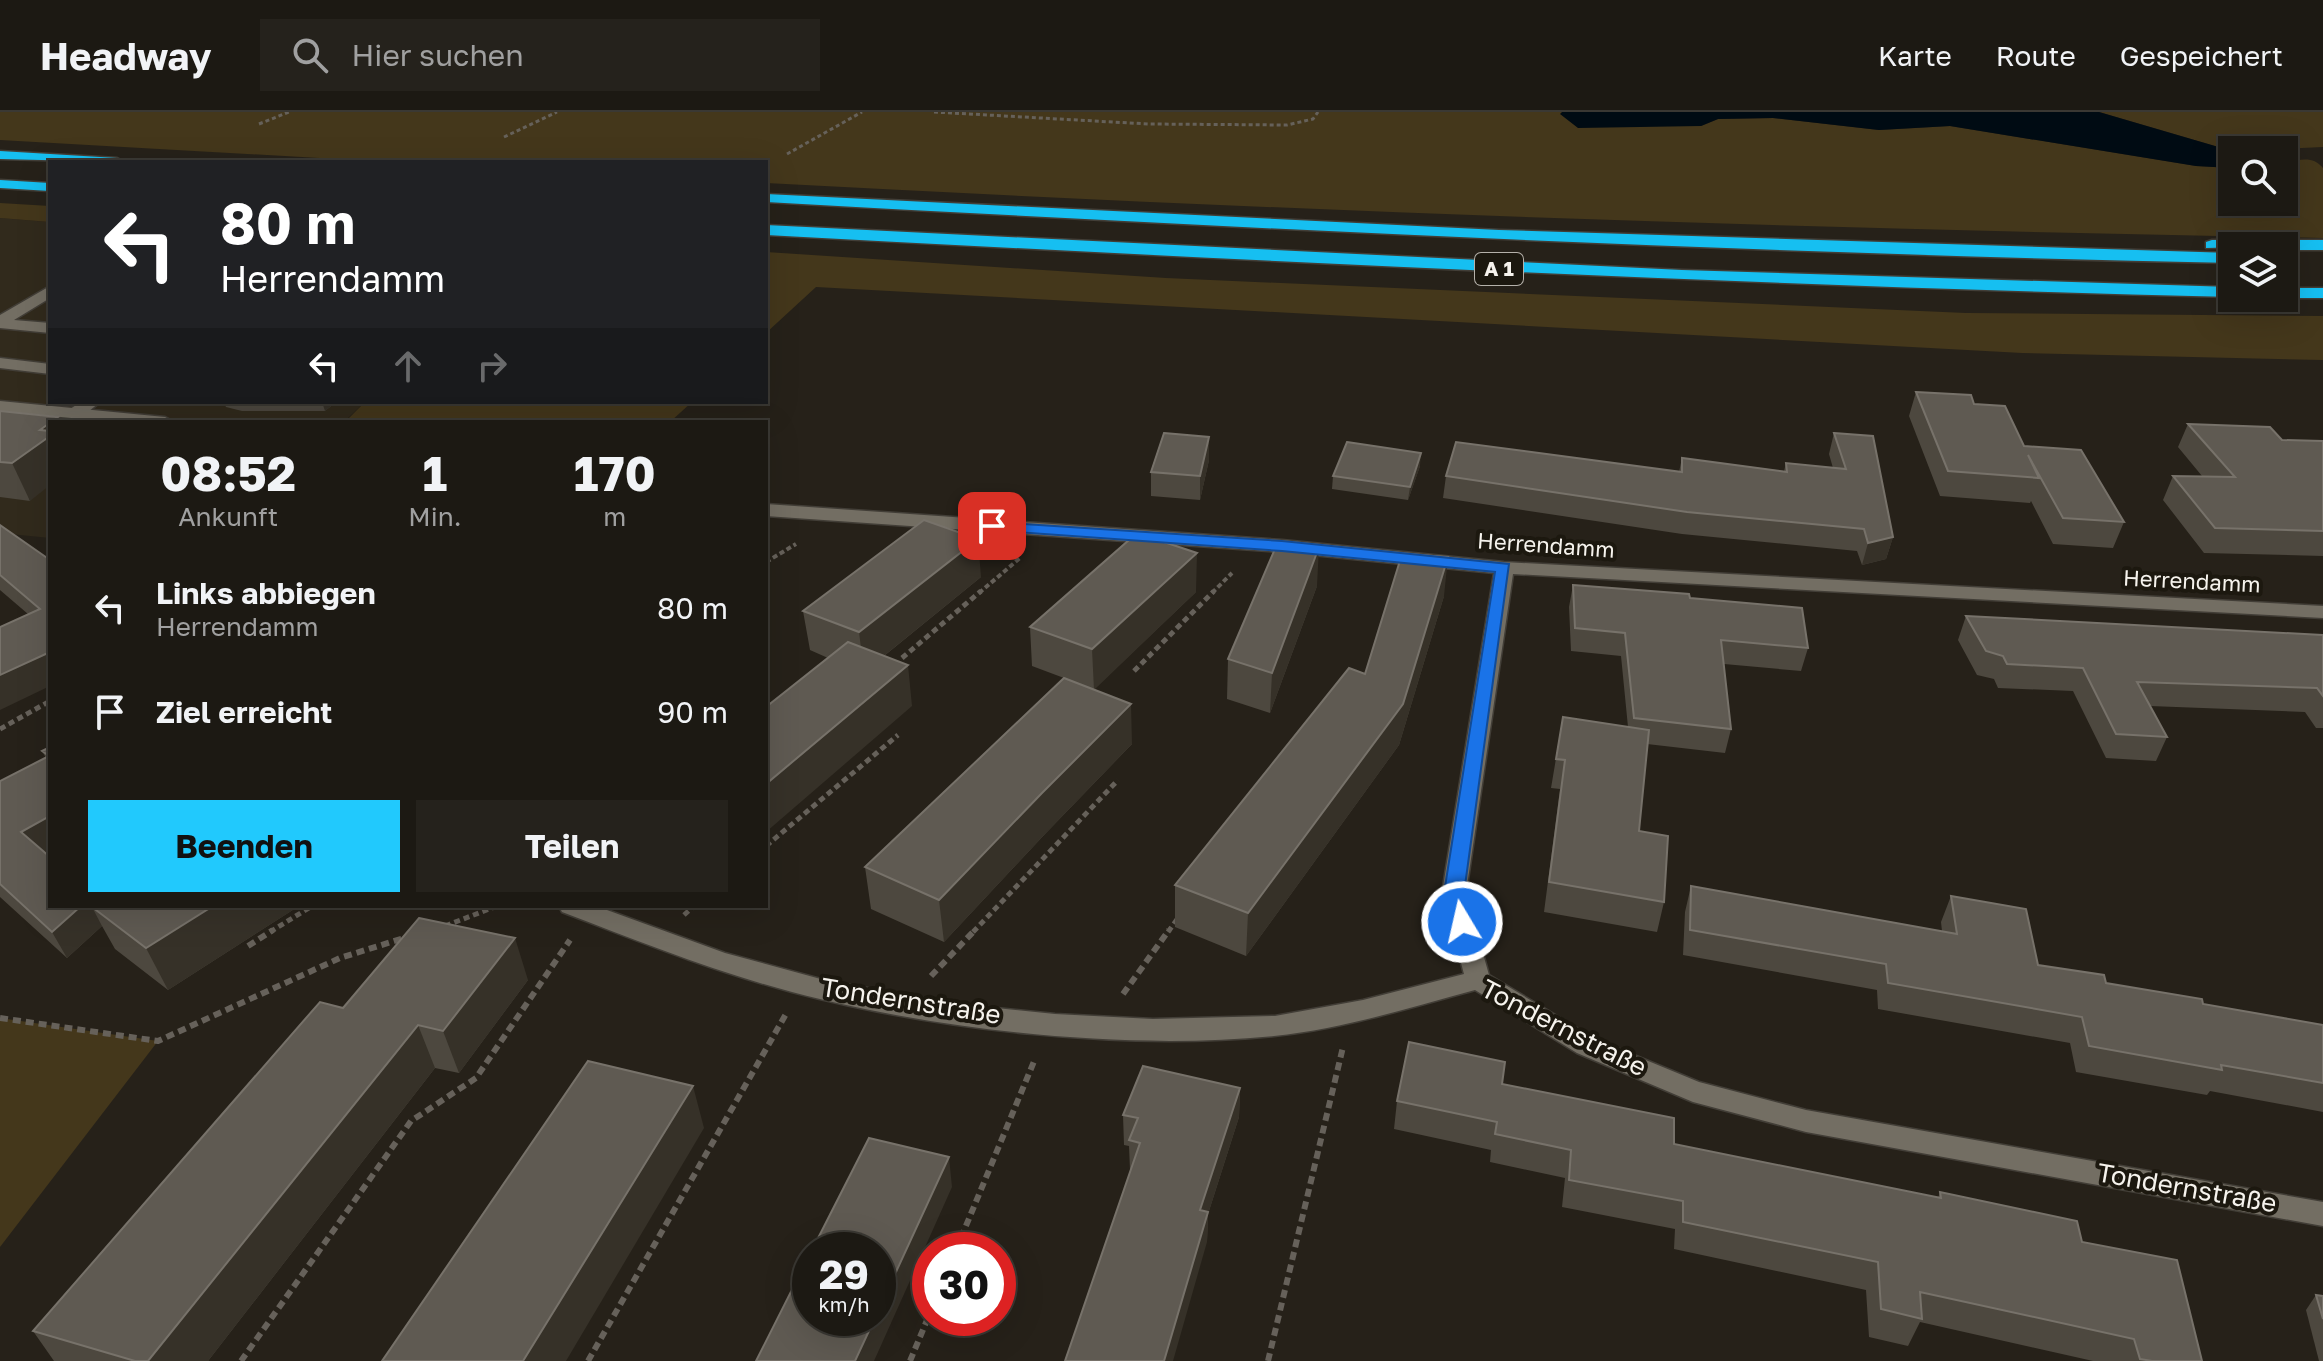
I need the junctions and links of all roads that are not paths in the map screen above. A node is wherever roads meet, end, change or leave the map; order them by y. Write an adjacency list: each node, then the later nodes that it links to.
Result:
1 (0, 155): 2 (highway)
2 (84, 160)
3 (0, 184): 4 (highway)
4 (48, 187)
5 (768, 198): 8 (highway, A 1)
6 (768, 230): 13 (highway, A 1)
7 (2323, 245): 8 (highway)
8 (1786, 247): 9 (highway, A 1)
9 (2218, 258)
10 (2298, 259): 11 (highway)
11 (2323, 259)
12 (48, 292): 16 (street)
13 (2218, 292)
14 (2298, 293): 15 (highway)
15 (2323, 293)
16 (0, 323): 17 (street)
17 (48, 328)
18 (0, 363): 19 (street)
19 (48, 369)
20 (89, 404): 22 (street)
21 (0, 406): 22 (street)
22 (76, 413): 23 (street)
23 (145, 420)
24 (768, 510): 25 (street, Herrendamm)
25 (1504, 568): 26 (street, Herrendamm); 28 (street)
26 (2323, 612)
27 (580, 909): 28 (street, Tondernstraße)
28 (1478, 980): 29 (street, Tondernstraße)
29 (2323, 1214)

